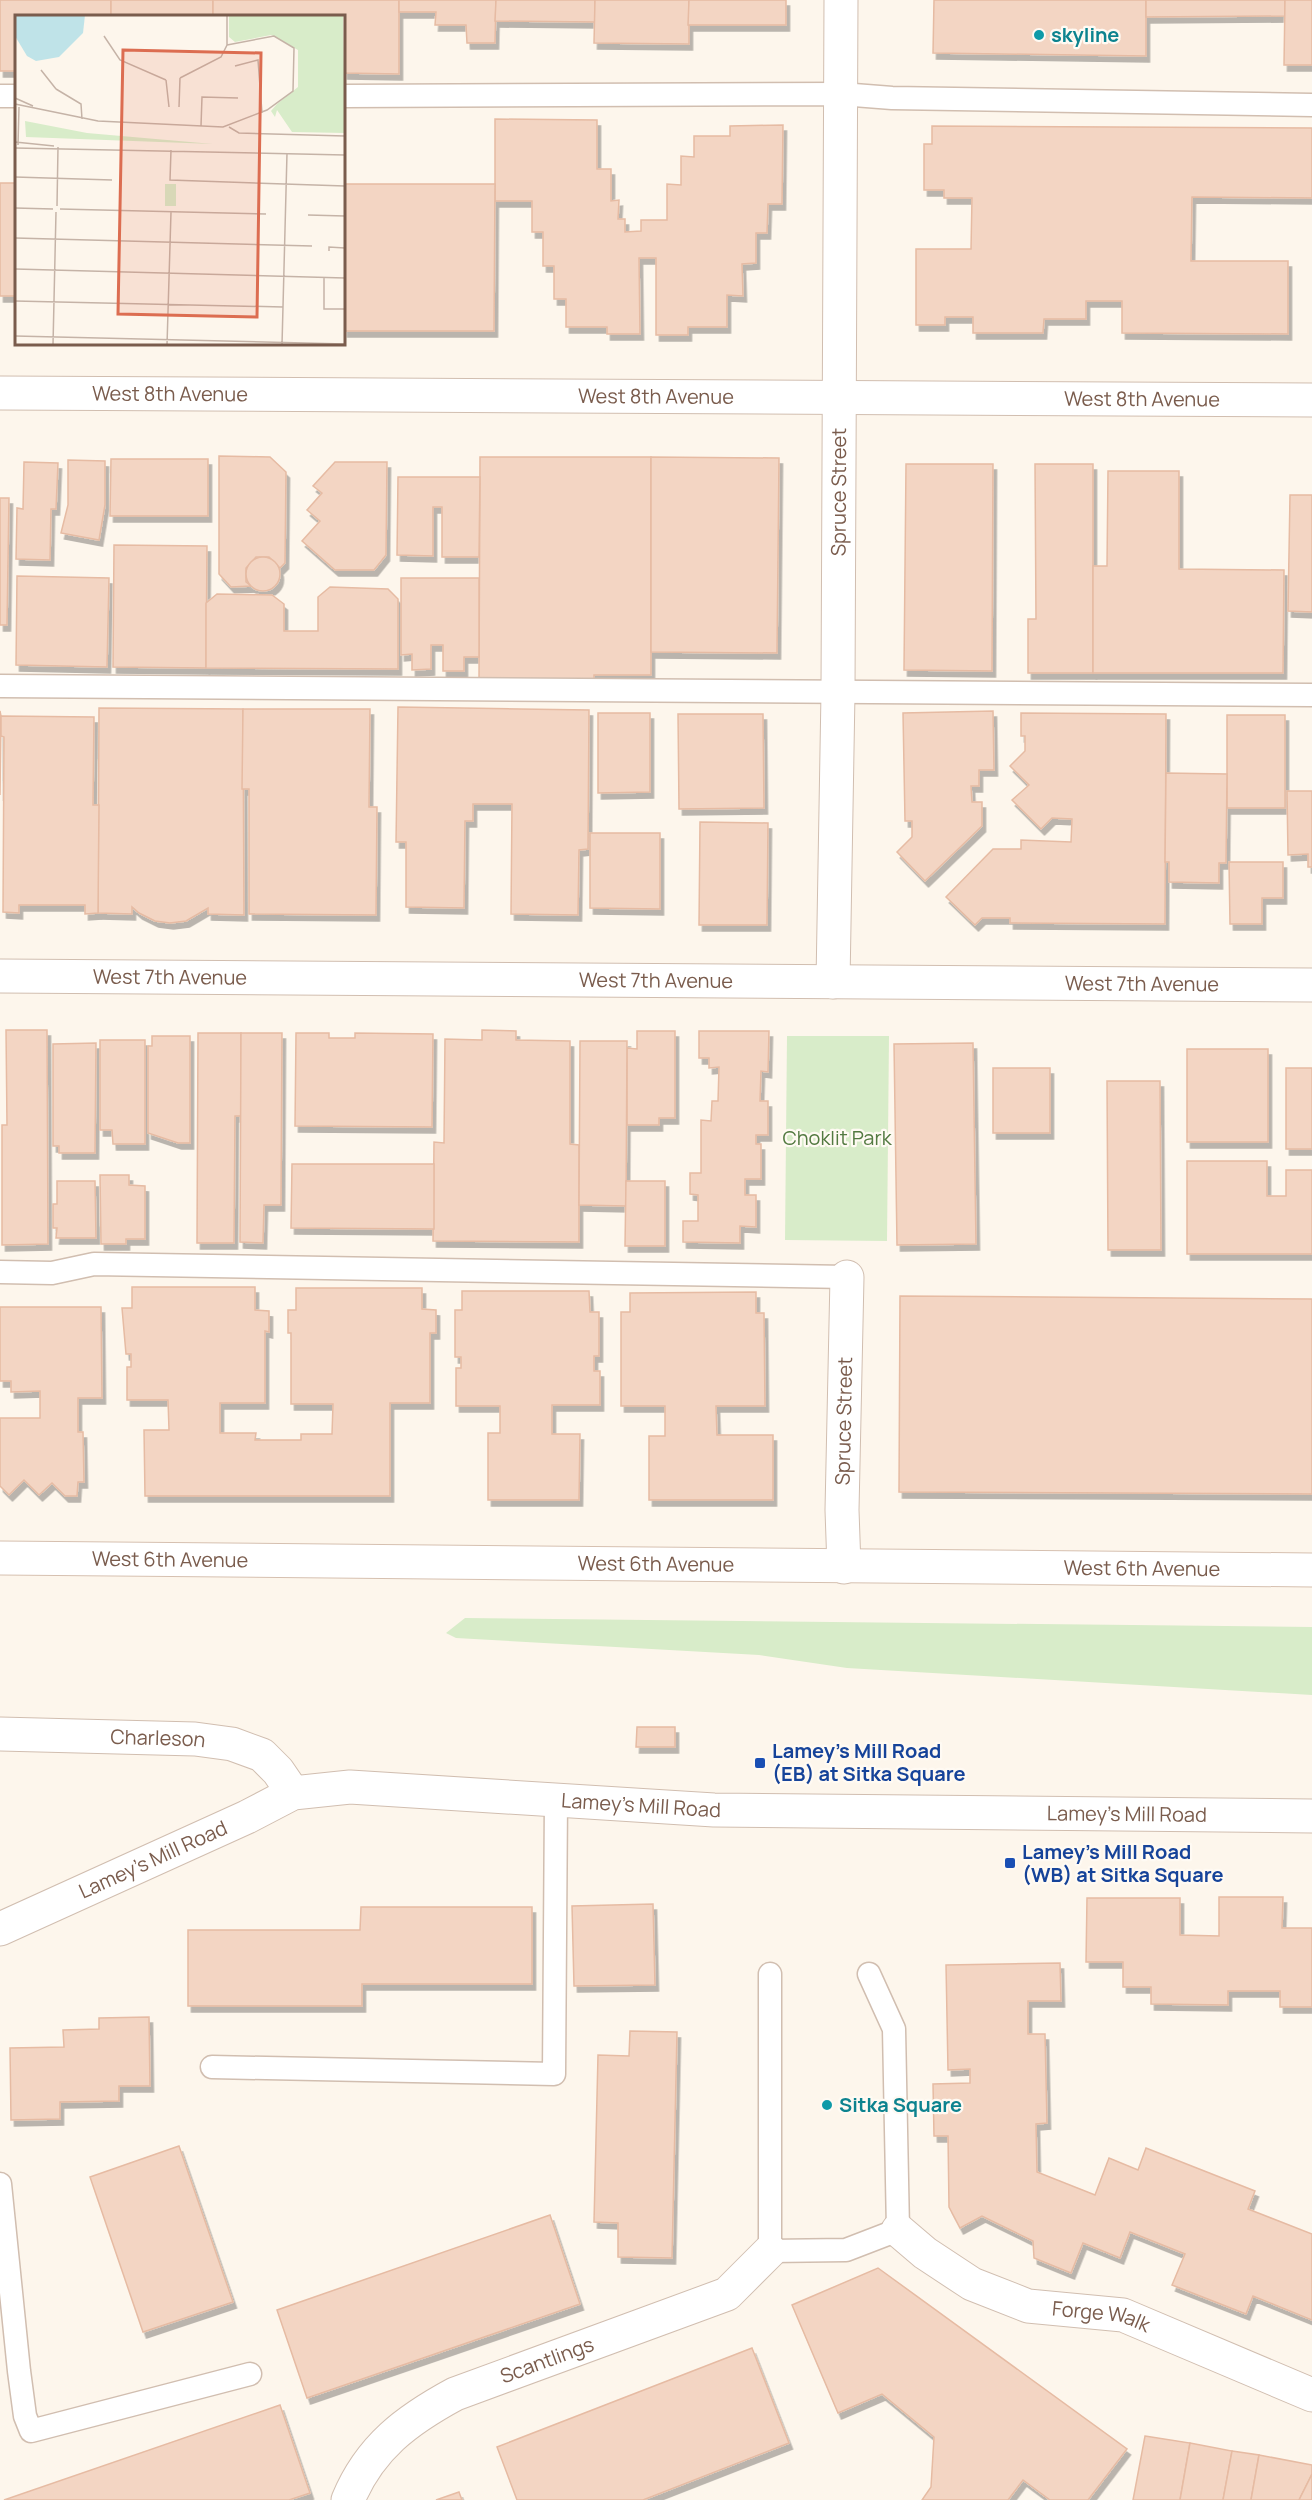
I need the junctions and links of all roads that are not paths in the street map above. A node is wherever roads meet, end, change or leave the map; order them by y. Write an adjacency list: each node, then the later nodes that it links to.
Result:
1 (841, 0): 2 (street, Spruce Street)
2 (841, 94): 3 (lane); 4 (lane); 6 (street, Spruce Street)
3 (345, 96)
4 (1312, 105)
5 (0, 393): 6 (street, West 8th Avenue)
6 (839, 396): 7 (street, West 8th Avenue); 9 (street, Spruce Street)
7 (1312, 400)
8 (0, 686): 9 (lane)
9 (838, 693): 10 (lane); 12 (street, Spruce Street)
10 (1312, 695)
11 (0, 976): 12 (street, West 7th Avenue)
12 (833, 982): 13 (street, West 7th Avenue)
13 (1312, 986)
14 (0, 1272): 15 (lane)
15 (847, 1277): 17 (street, Spruce Street)
16 (0, 1558): 17 (street, West 6th Avenue)
17 (844, 1567): 18 (street, West 6th Avenue)
18 (1312, 1570)
19 (0, 1734): 20 (street, Charleson)
20 (294, 1793): 21 (street, Lamey's Mill Road); 23 (street, Lamey's Mill Road)
21 (556, 1799): 22 (street, Lamey's Mill Road); 26 (lane)
22 (1312, 1816)
23 (0, 1929)
24 (770, 1974): 29 (lane)
25 (869, 1974): 28 (lane)
26 (212, 2067)
27 (0, 2184): 30 (lane)
28 (898, 2230): 29 (lane); 31 (street, Forge Walk)
29 (770, 2251): 32 (street, Scantlings)
30 (250, 2374)
31 (1312, 2395)
32 (348, 2500)

